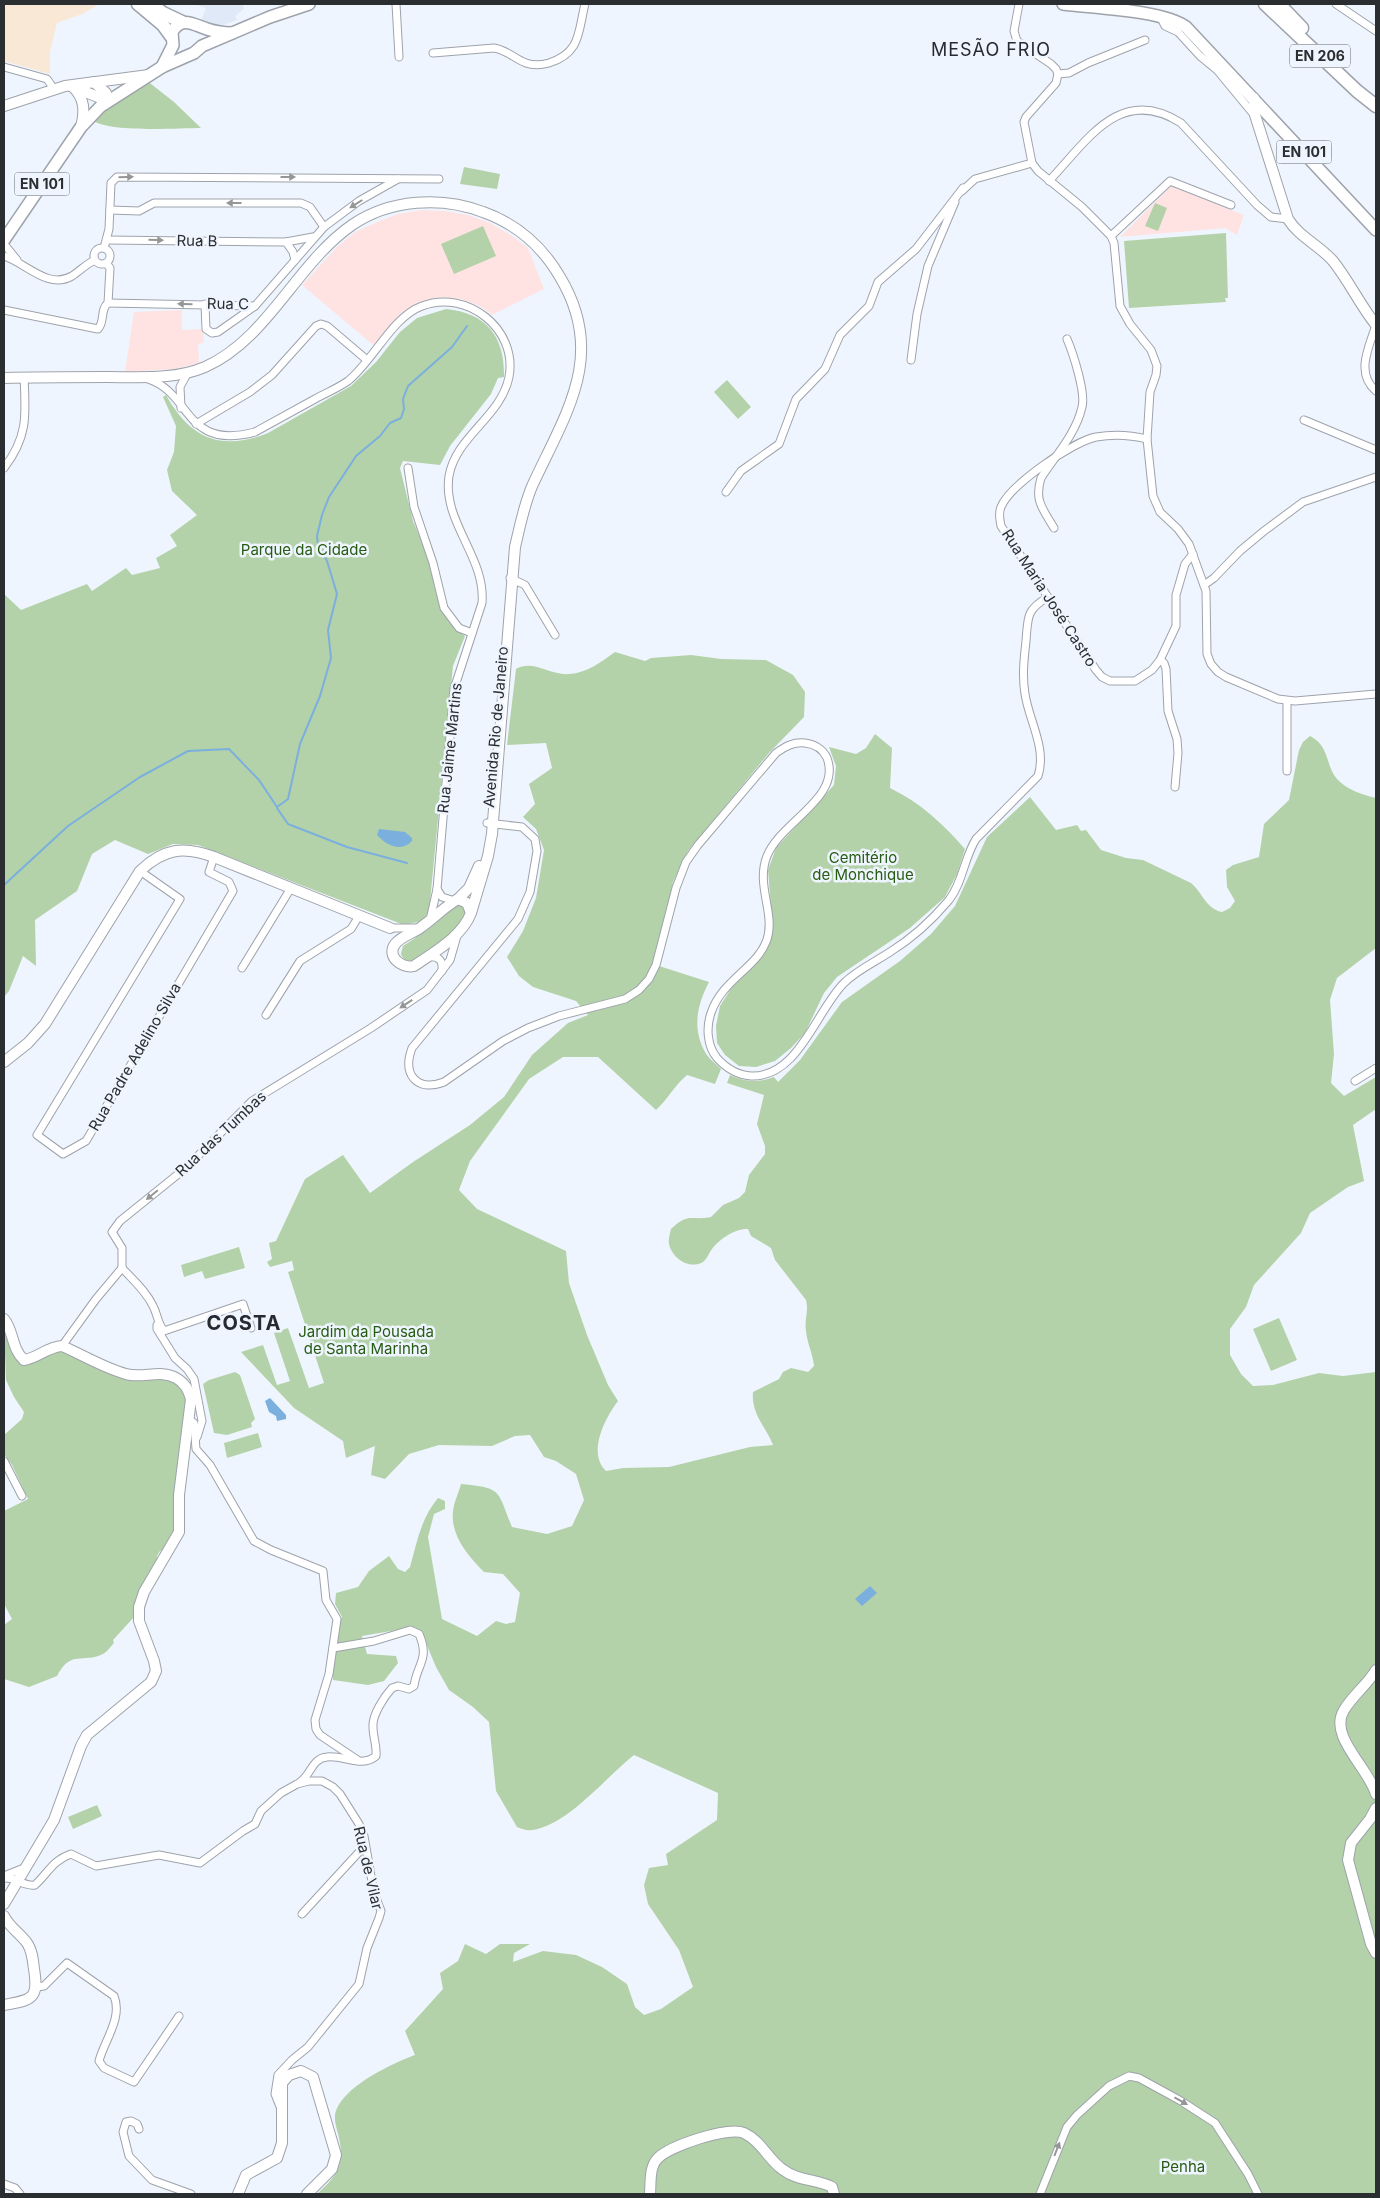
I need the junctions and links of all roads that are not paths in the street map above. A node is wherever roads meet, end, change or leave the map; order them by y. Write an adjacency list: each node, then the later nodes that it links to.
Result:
1 (162, 4): 11 (highway)
2 (396, 4): 22 (street)
3 (585, 4): 20 (street)
4 (1018, 4): 25 (street)
5 (1063, 4): 12 (main road, EN 101)
6 (1265, 4): 33 (highway, EN 206)
7 (1279, 4): 30 (highway, EN 206)
8 (1336, 4): 15 (street)
9 (142, 5): 11 (highway); 18 (highway)
10 (303, 5): 16 (main road, EN 101)
11 (168, 16): 13 (highway)
12 (1160, 16): 34 (street); 34 (main road, EN 101)
13 (182, 22): 14 (main road); 18 (main road)
14 (200, 26): 16 (main road); 19 (main road)
15 (1376, 32)
16 (234, 34): 19 (main road, EN 101)
17 (1145, 40): 25 (street)
18 (172, 41): 21 (main road); 24 (main road)
19 (202, 46): 21 (main road, EN 101)
20 (433, 53)
21 (188, 54): 24 (main road, EN 101)
22 (399, 57)
23 (4, 66): 29 (street)
24 (162, 67): 26 (main road, EN 101)
25 (1058, 74): 36 (street)
26 (149, 75): 27 (street); 31 (main road, EN 101)
27 (94, 82): 28 (street); 31 (street)
28 (72, 87): 29 (street); 31 (street); 35 (street)
29 (54, 89): 32 (street)
30 (1376, 99)
31 (108, 101): 35 (main road, EN 101)
32 (4, 106)
33 (1376, 106)
34 (1264, 118): 43 (street); 45 (main road, EN 101)
35 (81, 128): 49 (main road, EN 101)
36 (1032, 163): 39 (street); 40 (street)
37 (398, 179): 38 (street); 42 (street, one-way to 37); 44 (street, Rua C, one-way to 44)
38 (439, 179)
39 (1049, 181): 43 (street); 46 (street)
40 (963, 188): 64 (street); 83 (street)
41 (1231, 205): 46 (street)
42 (110, 210): 44 (street, one-way to 42); 48 (street)
43 (1288, 219): 61 (street)
44 (324, 227): 47 (street, Rua C)
45 (1376, 230)
46 (1111, 236): 77 (street)
47 (314, 237): 50 (street, Rua B); 55 (street, Rua C)
48 (107, 240): 50 (street, Rua B, one-way to 50); 51 (street)
49 (4, 242): 53 (street)
50 (286, 242): 55 (street)
51 (104, 248): 54 (street); 56 (street)
52 (4, 256): 53 (street)
53 (17, 260): 54 (street)
54 (95, 260): 56 (street)
55 (295, 260): 59 (street, Rua C)
56 (106, 263): 57 (street)
57 (108, 303): 58 (street, Rua C, one-way to 57); 60 (street)
58 (205, 304): 59 (street, Rua C); 59 (street)
59 (255, 306)
60 (4, 310)
61 (1376, 325): 72 (street)
62 (1067, 339): 79 (street)
63 (367, 360): 76 (street, Rua Jaime Martins); 76 (street); 89 (street, Rua Jaime Martins)
64 (911, 360)
65 (166, 375): 66 (street, Avenida Rio de Janeiro); 69 (street, Avenida Rio de Janeiro); 70 (street)
66 (184, 375): 71 (street); 86 (street, Avenida Rio de Janeiro)
67 (24, 377): 68 (street, Avenida Rio de Janeiro); 69 (street, Avenida Rio de Janeiro); 80 (street)
68 (4, 378)
69 (142, 378): 70 (street)
70 (162, 386): 73 (street, Rua Jaime Martins)
71 (180, 386): 73 (street); 74 (street)
72 (1376, 391)
73 (168, 392): 74 (street, Rua Jaime Martins)
74 (182, 408): 76 (street, Rua Jaime Martins)
75 (1304, 420): 78 (street)
76 (196, 424)
77 (1147, 439): 79 (street, Rua Maria José Castro); 85 (street)
78 (1376, 450)
79 (1053, 459): 84 (street); 88 (street, Rua Maria José Castro)
80 (4, 468)
81 (408, 468): 89 (street)
82 (1376, 477): 87 (street)
83 (726, 492)
84 (1054, 528)
85 (1193, 554): 87 (street); 91 (street, Rua Maria José Castro)
86 (512, 578): 90 (street); 96 (street, Avenida Rio de Janeiro)
87 (1204, 585): 93 (street)
88 (1048, 597): 91 (street, Rua Maria José Castro); 96 (street)
89 (472, 633): 100 (street, Rua Jaime Martins)
90 (555, 635)
91 (1160, 660): 95 (street)
92 (1376, 694): 93 (street)
93 (1287, 701): 94 (street)
94 (1287, 771)
95 (1175, 787)
96 (490, 823): 101 (street, Avenida Rio de Janeiro); 102 (street)
97 (214, 857): 98 (street); 98 (street, Rua Padre Adelino Silva); 99 (street)
98 (140, 871): 113 (street)
99 (291, 888): 103 (street); 110 (street)
100 (437, 889): 101 (street); 104 (street, Rua Jaime Martins)
101 (456, 900): 102 (street); 104 (street, Avenida Rio de Janeiro)
102 (472, 914): 107 (street)
103 (359, 916): 106 (street); 112 (street)
104 (430, 920): 105 (street, Avenida Rio de Janeiro)
105 (421, 927): 106 (street); 108 (street, Avenida Rio de Janeiro)
106 (390, 928): 108 (street)
107 (459, 932): 109 (street); 111 (street)
108 (397, 942): 109 (street)
109 (427, 957): 111 (street)
110 (242, 968)
111 (442, 971): 116 (street, Rua das Tumbas, one-way to 116)
112 (266, 1014)
113 (4, 1062)
114 (1376, 1068): 115 (street)
115 (1354, 1081)
116 (122, 1268): 117 (street); 120 (street)
117 (156, 1315): 119 (street); 122 (street)
118 (4, 1319): 120 (street)
119 (251, 1328)
120 (62, 1346): 121 (street)
121 (190, 1420): 122 (street); 132 (street)
122 (196, 1438): 125 (street)
123 (4, 1461): 124 (street)
124 (22, 1496)
125 (333, 1648): 127 (street); 127 (street)
126 (1376, 1670): 129 (street)
127 (359, 1761): 128 (street)
128 (297, 1784): 131 (street, Rua de Vilar); 134 (street, Rua de Vilar)
129 (1376, 1794)
130 (1376, 1808): 138 (street)
131 (366, 1850): 136 (street); 142 (street, Rua de Vilar)
132 (24, 1868): 133 (street); 134 (street)
133 (4, 1877): 134 (street)
134 (17, 1879): 135 (street)
135 (4, 1904)
136 (302, 1914)
137 (4, 1916): 139 (street)
138 (1376, 1953)
139 (37, 1987): 140 (street); 141 (street)
140 (4, 2004)
141 (179, 2016)
142 (282, 2109): 147 (street); 148 (street)
143 (139, 2129): 146 (street)
144 (4, 2184): 145 (street)
145 (20, 2194)
146 (191, 2194)
147 (238, 2194)
148 (307, 2194)
149 (650, 2194): 150 (street)
150 (834, 2194)
151 (1040, 2194): 152 (street, one-way to 152)
152 (1258, 2194)

